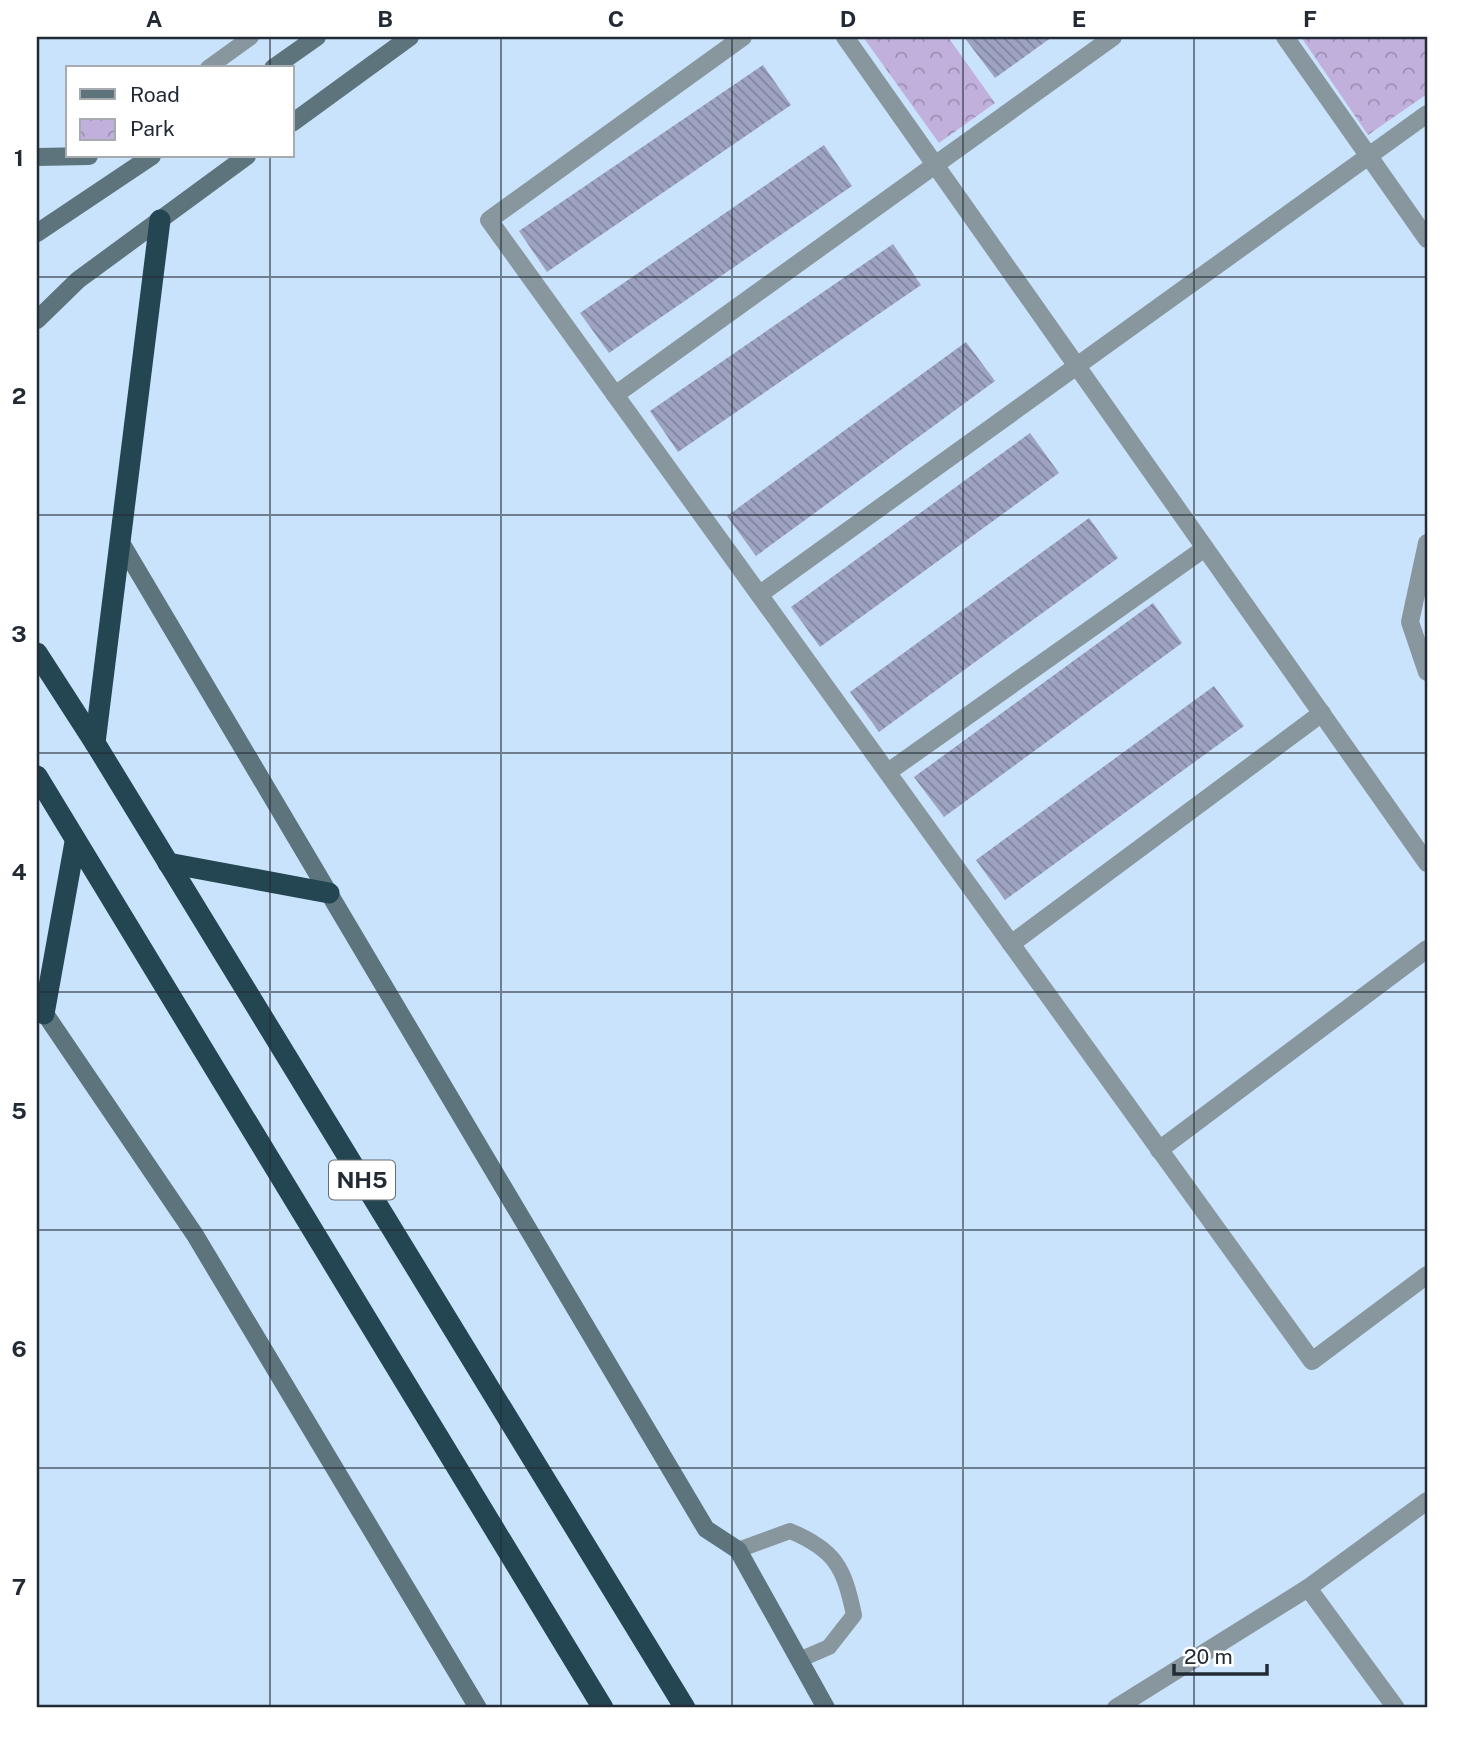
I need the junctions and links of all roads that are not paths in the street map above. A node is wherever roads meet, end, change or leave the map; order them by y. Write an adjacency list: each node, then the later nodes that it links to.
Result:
1 (251, 37): 8 (lane)
2 (317, 37): 9 (street)
3 (410, 37): 11 (street)
4 (743, 37): 23 (street)
5 (845, 37): 17 (street)
6 (1113, 37): 17 (street)
7 (1285, 37): 13 (street)
8 (211, 66)
9 (276, 66)
10 (1427, 114): 13 (street)
11 (294, 122)
12 (66, 156): 14 (street)
13 (1369, 156): 20 (street); 22 (street)
14 (37, 157)
15 (149, 158): 19 (street)
16 (244, 158): 18 (street)
17 (934, 166): 22 (street); 23 (street)
18 (160, 220): 21 (street); 24 (highway)
19 (37, 233)
20 (1427, 239)
21 (37, 320)
22 (1076, 366): 26 (street); 27 (street)
23 (615, 395): 27 (street)
24 (120, 541): 31 (highway); 37 (street)
25 (1427, 543): 29 (street)
26 (1205, 548): 30 (street); 32 (street)
27 (760, 594): 32 (street)
28 (37, 653): 31 (highway, NH5)
29 (1427, 672)
30 (1322, 713): 36 (street); 38 (street)
31 (95, 743): 35 (highway, NH5)
32 (888, 772): 38 (street)
33 (37, 776): 34 (highway, NH5)
34 (75, 842): 40 (highway); 48 (highway, NH5)
35 (168, 863): 37 (highway); 49 (highway, NH5)
36 (1427, 863)
37 (328, 893): 44 (street)
38 (1011, 944): 41 (street)
39 (1427, 949): 41 (street)
40 (40, 1008): 47 (street)
41 (1159, 1150): 42 (street)
42 (1427, 1275)
43 (1427, 1501): 45 (street)
44 (738, 1550): 46 (street); 46 (lane)
45 (1308, 1588): 51 (street); 52 (street)
46 (800, 1660): 50 (street)
47 (478, 1708)
48 (603, 1708)
49 (685, 1708)
50 (826, 1708)
51 (1116, 1708)
52 (1396, 1708)

